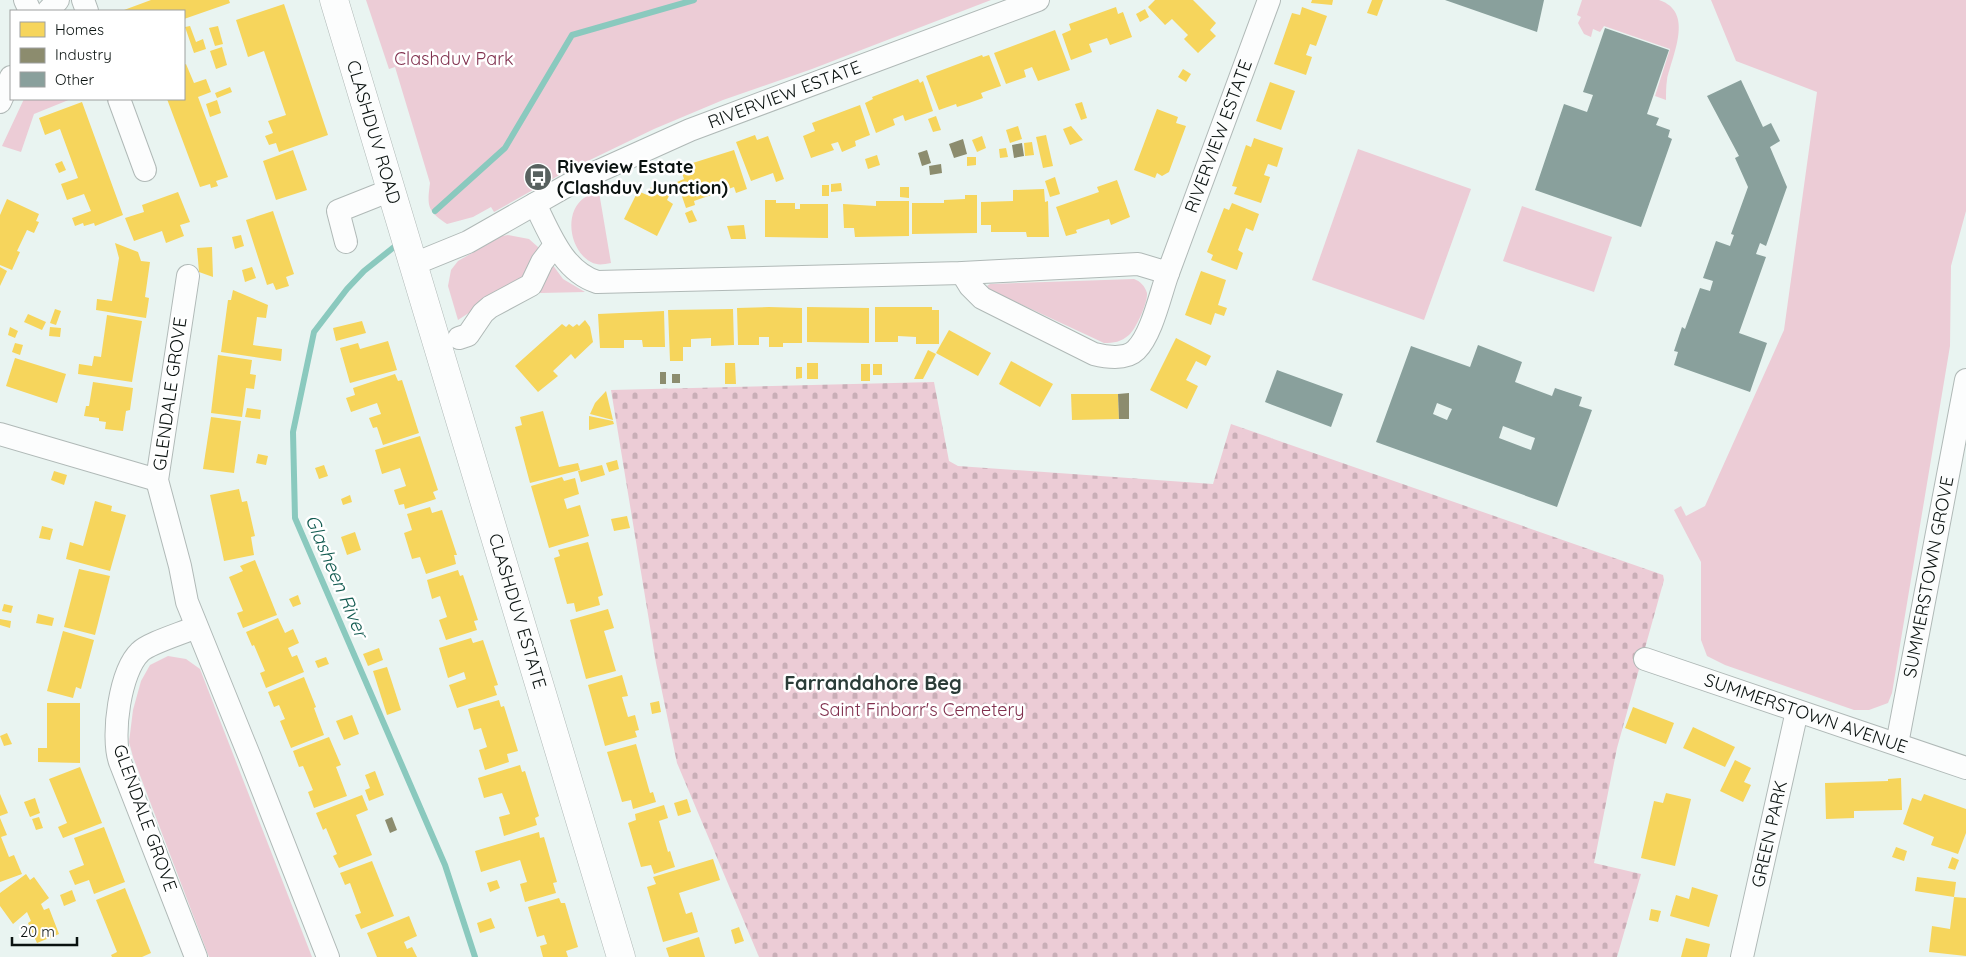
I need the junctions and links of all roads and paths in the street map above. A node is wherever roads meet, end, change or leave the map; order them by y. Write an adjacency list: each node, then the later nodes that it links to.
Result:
1 (58, 0): 5 (street)
2 (334, 0): 10 (street, CLASHDUV ROAD)
3 (1038, 0): 11 (street, RIVERVIEW ESTATE)
4 (1269, 0): 16 (street, RIVERVIEW ESTATE)
5 (49, 10)
6 (10, 80): 8 (street)
7 (119, 100): 9 (street)
8 (0, 102)
9 (145, 170)
10 (391, 190): 12 (street); 14 (street, CLASHDUV ROAD)
11 (535, 204): 13 (street); 14 (street, RIVERVIEW ESTATE)
12 (346, 242)
13 (555, 245): 15 (street); 18 (street)
14 (409, 248): 29 (street, CLASHDUV ESTATE)
15 (962, 273): 16 (street); 16 (street, RIVERVIEW ESTATE)
16 (1168, 273)
17 (188, 276): 21 (street, GLENDALE GROVE)
18 (459, 338)
19 (1966, 380): 25 (street, SUMMERSTOWN GROVE)
20 (0, 434): 21 (street)
21 (157, 480): 22 (street, GLENDALE GROVE)
22 (196, 627): 27 (street, GLENDALE GROVE); 28 (street, GLENDALE GROVE)
23 (1646, 659): 24 (street, SUMMERSTOWN AVENUE)
24 (1797, 711): 25 (street, SUMMERSTOWN AVENUE); 30 (street, GREEN PARK)
25 (1897, 744): 26 (street, SUMMERSTOWN AVENUE)
26 (1966, 768)
27 (196, 957)
28 (328, 957)
29 (621, 957)
30 (1742, 957)

